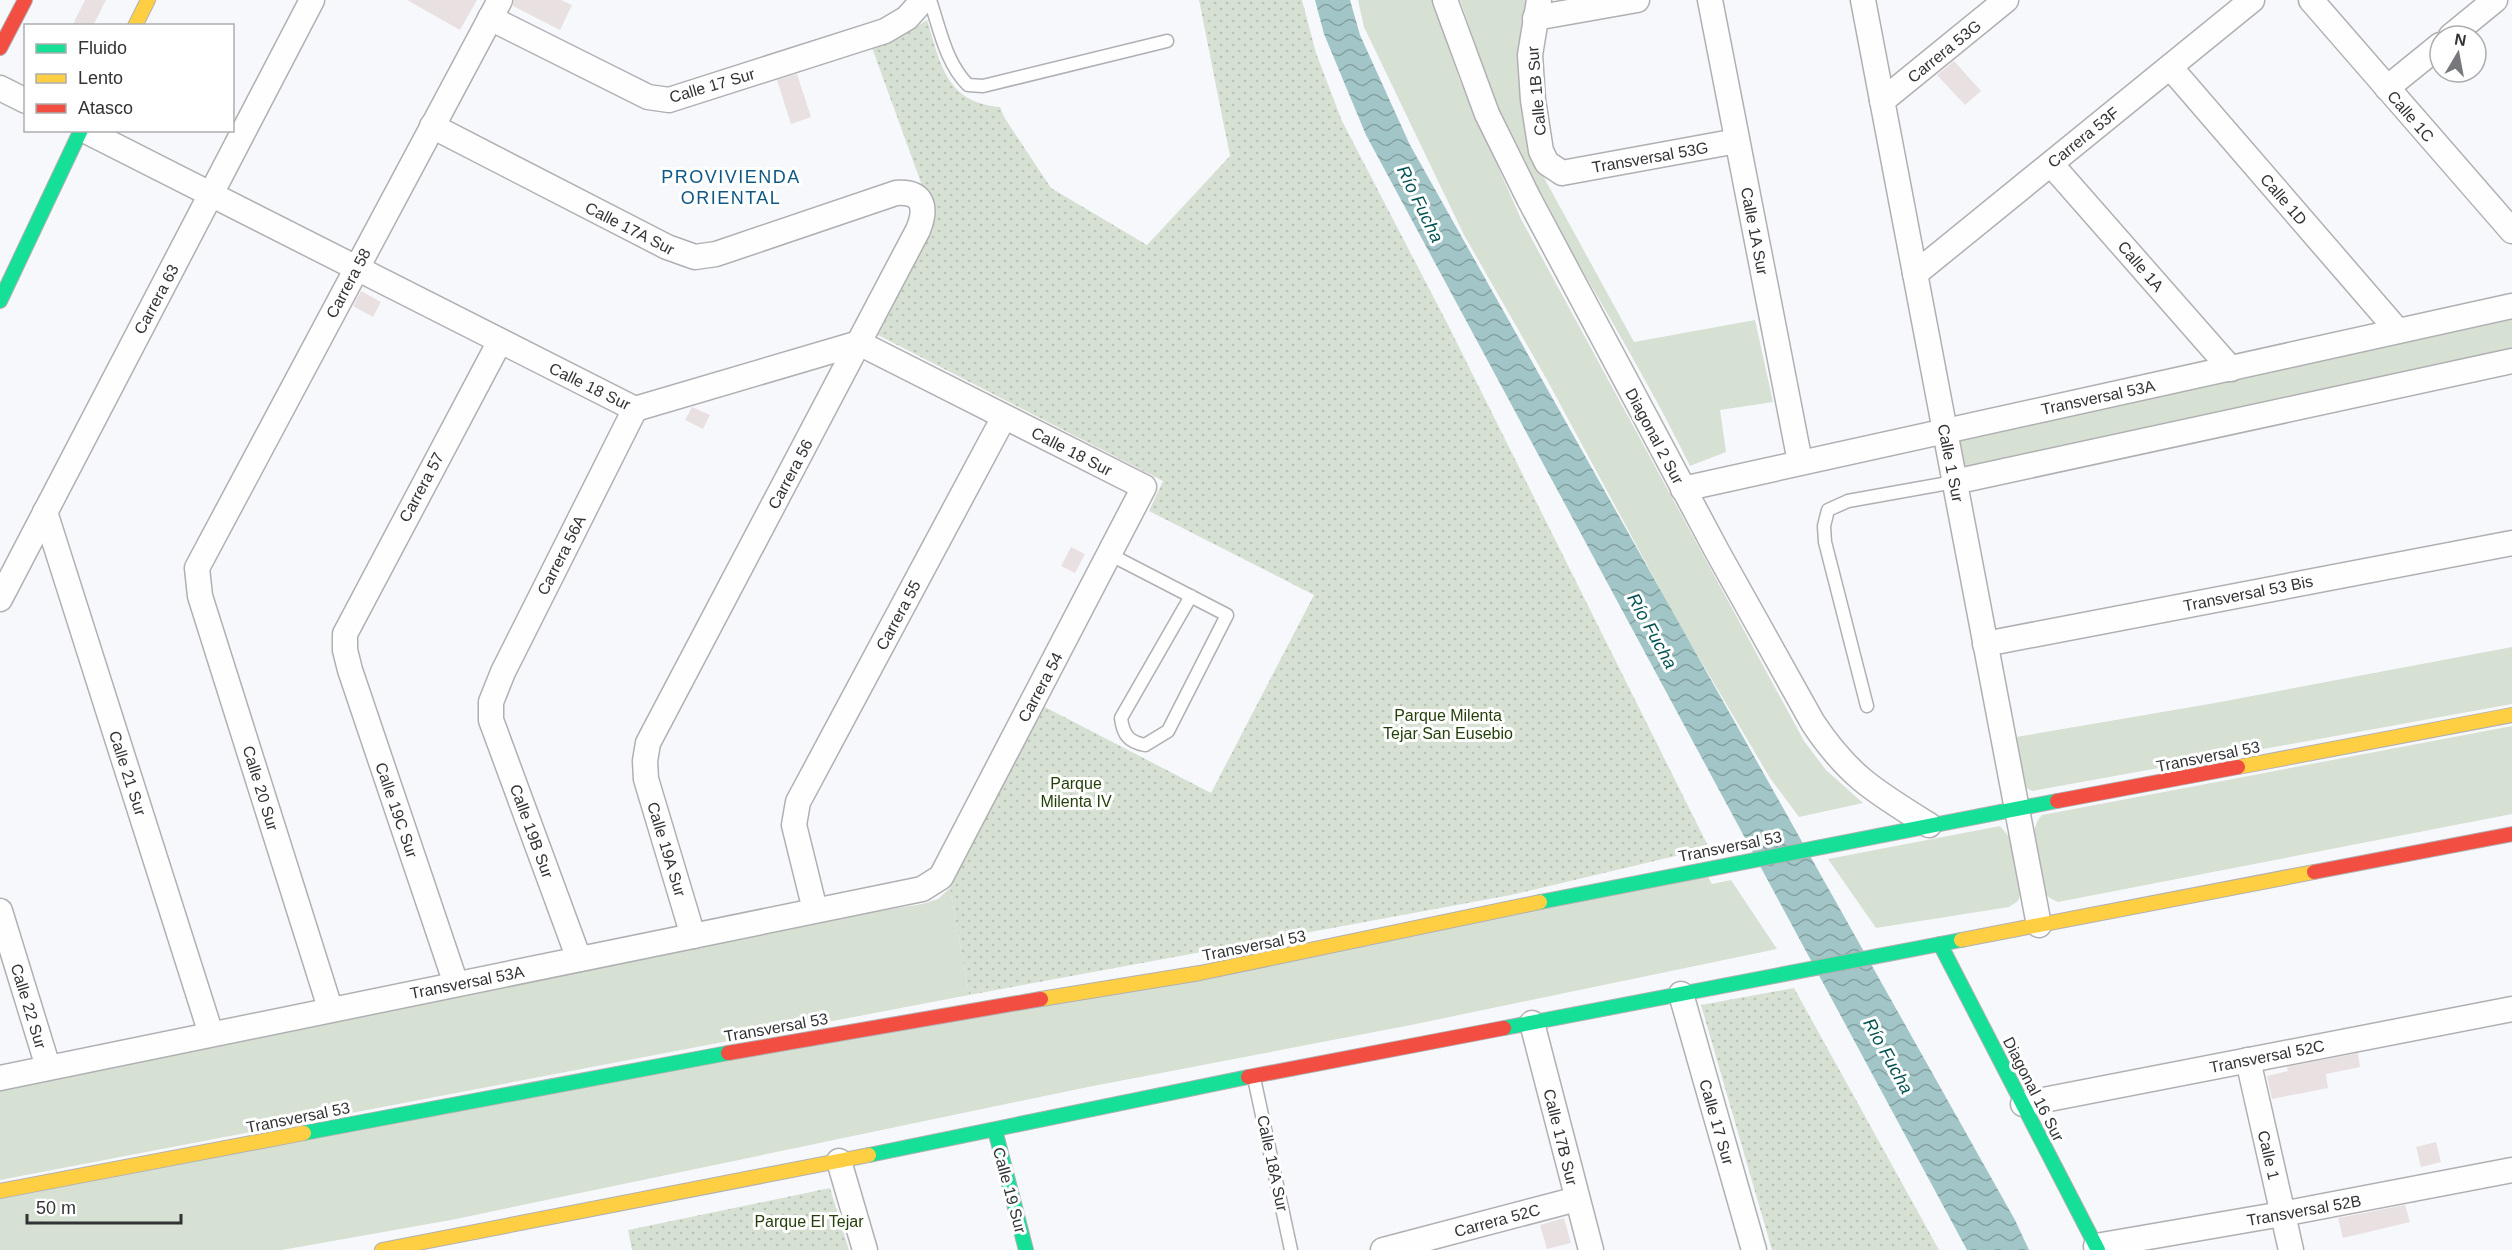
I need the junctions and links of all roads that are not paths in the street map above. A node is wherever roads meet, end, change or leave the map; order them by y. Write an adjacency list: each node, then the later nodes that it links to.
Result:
1 (25, 0): 19 (street)
2 (148, 0): 16 (street)
3 (312, 0): 33 (street, Carrera 63)
4 (930, 0): 18 (lane)
5 (1445, 0): 50 (street, Diagonal 2 Sur)
6 (1636, 0): 15 (street)
7 (1710, 0): 29 (street, Calle 1A Sur)
8 (1863, 0): 25 (street, Calle 1 Sur)
9 (2006, 0): 25 (street, Carrera 53G)
10 (2252, 0): 21 (street, Carrera 53F)
11 (2311, 0): 23 (street, Calle 1C)
12 (2495, 0): 17 (street)
13 (495, 9): 14 (street, Calle 17 Sur); 26 (street, Carrera 58)
14 (915, 9)
15 (1537, 9): 31 (street, Calle 1B Sur)
16 (136, 24)
17 (2466, 24)
18 (1167, 41)
19 (0, 48)
20 (2428, 55): 23 (street)
21 (2170, 67): 30 (street, Carrera 53F); 39 (street, Calle 1D)
22 (0, 88): 24 (street)
23 (2387, 88): 34 (street, Calle 1C)
24 (24, 100)
25 (1882, 101): 36 (street, Calle 1 Sur)
26 (432, 126): 32 (street, Calle 17A Sur); 35 (street, Carrera 58)
27 (82, 132): 37 (street)
28 (87, 132): 33 (street, Calle 18 Sur)
29 (1737, 141): 31 (street, Transversal 53G); 47 (street, Calle 1A Sur)
30 (2051, 164): 36 (street, Carrera 53F); 43 (street, Calle 1A)
31 (1562, 173)
32 (908, 192): 41 (street, Carrera 56)
33 (210, 194): 35 (street, Calle 18 Sur); 51 (street, Carrera 63)
34 (2512, 231)
35 (356, 268): 40 (street, Calle 18 Sur); 54 (street, Carrera 58)
36 (1915, 274): 46 (street, Calle 1 Sur)
37 (0, 301)
38 (2512, 306): 39 (street, Transversal 53A)
39 (2398, 332): 43 (street, Transversal 53A)
40 (500, 341): 44 (street, Calle 18 Sur); 57 (street, Carrera 57)
41 (859, 343): 44 (street, Calle 18 Sur); 45 (street, Calle 18 Sur); 62 (street, Carrera 56)
42 (2512, 362): 48 (street)
43 (2231, 369): 46 (street, Transversal 53A)
44 (635, 409): 59 (street, Carrera 56A)
45 (1004, 417): 49 (street, Calle 18 Sur); 67 (street, Carrera 55)
46 (1945, 429): 47 (street, Transversal 53A); 48 (street, Calle 1 Sur)
47 (1800, 462): 50 (street, Transversal 53A)
48 (1954, 482): 58 (street, Calle 1 Sur); 60 (lane)
49 (1144, 487): 53 (street, Carrera 54)
50 (1683, 489): 64 (street, Diagonal 2 Sur)
51 (45, 512): 56 (street, Carrera 63); 78 (street, Calle 21 Sur)
52 (2512, 543): 58 (street, Transversal 53 Bis)
53 (1109, 554): 55 (lane); 66 (street, Carrera 54)
54 (197, 568): 75 (street, Calle 20 Sur)
55 (1191, 596): 55 (lane)
56 (0, 599)
57 (345, 634): 73 (street, Calle 19C Sur)
58 (1985, 644): 63 (street, Calle 1 Sur)
59 (491, 702): 72 (street, Calle 19B Sur)
60 (1867, 706)
61 (2512, 715): 63 (street, Transversal 53)
62 (645, 761): 70 (street, Calle 19A Sur)
63 (2017, 808): 64 (street, Transversal 53); 69 (street, Calle 1 Sur)
64 (1929, 825): 87 (street, Transversal 53)
65 (2512, 834): 69 (street)
66 (933, 884): 67 (street, Transversal 53A)
67 (815, 910): 70 (street, Transversal 53A)
68 (0, 911): 80 (street, Calle 22 Sur)
69 (2039, 925): 71 (street)
70 (693, 936): 72 (street, Transversal 53A)
71 (1940, 944): 74 (street); 83 (street, Diagonal 16 Sur)
72 (579, 959): 73 (street, Transversal 53A)
73 (456, 984): 75 (street, Transversal 53A)
74 (1681, 994): 77 (street); 98 (street, Calle 17 Sur)
75 (330, 1008): 78 (street, Transversal 53A)
76 (2512, 1009): 79 (street, Transversal 52C)
77 (1532, 1023): 81 (street); 88 (street, Calle 17B Sur)
78 (211, 1034): 80 (street, Transversal 53A)
79 (2248, 1060): 83 (street, Transversal 52C); 89 (street, Calle 1)
80 (48, 1067): 82 (street, Transversal 53A)
81 (1254, 1076): 84 (street); 95 (lane, Calle 18A Sur)
82 (0, 1078)
83 (2023, 1104): 91 (street, Diagonal 16 Sur)
84 (995, 1130): 85 (street); 94 (street, Calle 19 Sur)
85 (839, 1161): 92 (street); 93 (street)
86 (2512, 1170): 89 (street, Transversal 52B)
87 (0, 1191)
88 (1577, 1199): 90 (street, Carrera 52C); 97 (street, Calle 17B Sur)
89 (2282, 1214): 91 (street, Transversal 52B); 99 (street, Calle 1)
90 (1421, 1245): 96 (street, Carrera 52C)
91 (2097, 1248)
92 (382, 1250)
93 (865, 1250)
94 (1026, 1250)
95 (1291, 1250)
96 (1383, 1250)
97 (1591, 1250)
98 (1754, 1250)
99 (2292, 1250)

